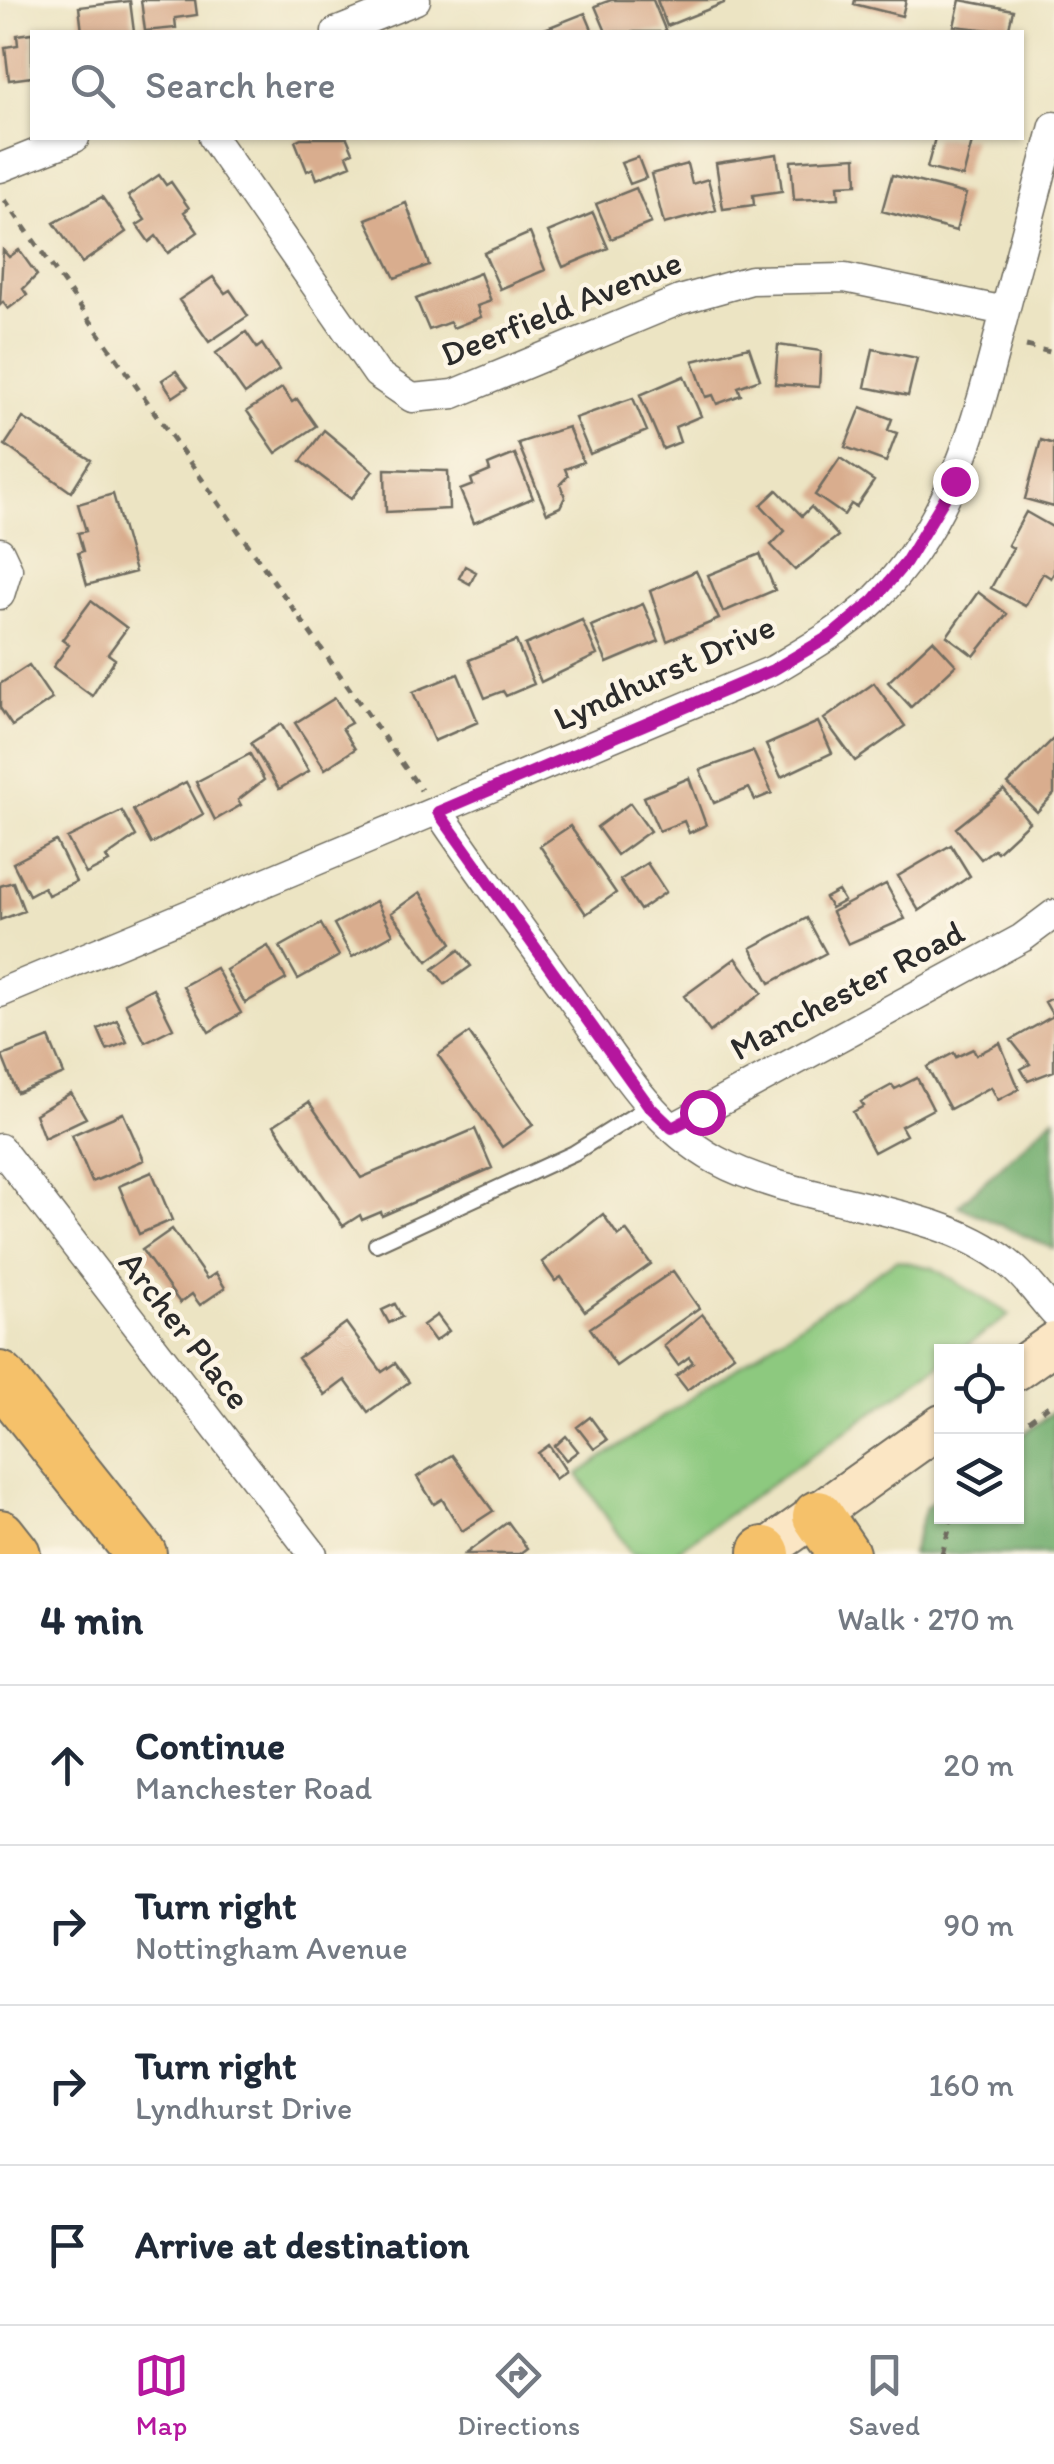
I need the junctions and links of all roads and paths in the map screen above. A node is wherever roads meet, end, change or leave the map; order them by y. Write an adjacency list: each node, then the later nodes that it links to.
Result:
1 (416, 0): 2 (street)
2 (341, 30)
3 (1054, 126): 8 (street, Lyndhurst Drive)
4 (71, 140): 6 (street)
5 (214, 140): 8 (street, Deerfield Avenue)
6 (0, 168)
7 (5, 200): 13 (path)
8 (1005, 311): 13 (street, Lyndhurst Drive)
9 (1026, 346): 10 (path)
10 (1054, 353)
11 (0, 552): 12 (street)
12 (0, 595)
13 (438, 812): 15 (street, Lyndhurst Drive); 16 (street)
14 (1054, 914): 17 (street, Manchester Road)
15 (0, 993)
16 (649, 1106): 17 (street); 19 (lane)
17 (672, 1128): 20 (street)
18 (0, 1148): 34 (street, Archer Place)
19 (376, 1244)
20 (1054, 1313)
21 (1054, 1343): 22 (main road)
22 (1024, 1364)
23 (0, 1377): 27 (highway)
24 (1054, 1402): 25 (path)
25 (1024, 1424)
26 (934, 1434): 30 (main road)
27 (77, 1478): 32 (highway); 33 (highway)
28 (951, 1524): 36 (path)
29 (0, 1535): 31 (highway)
30 (831, 1535): 35 (main road)
31 (14, 1554)
32 (141, 1554)
33 (162, 1554)
34 (313, 1554)
35 (763, 1554)
36 (942, 1554)

